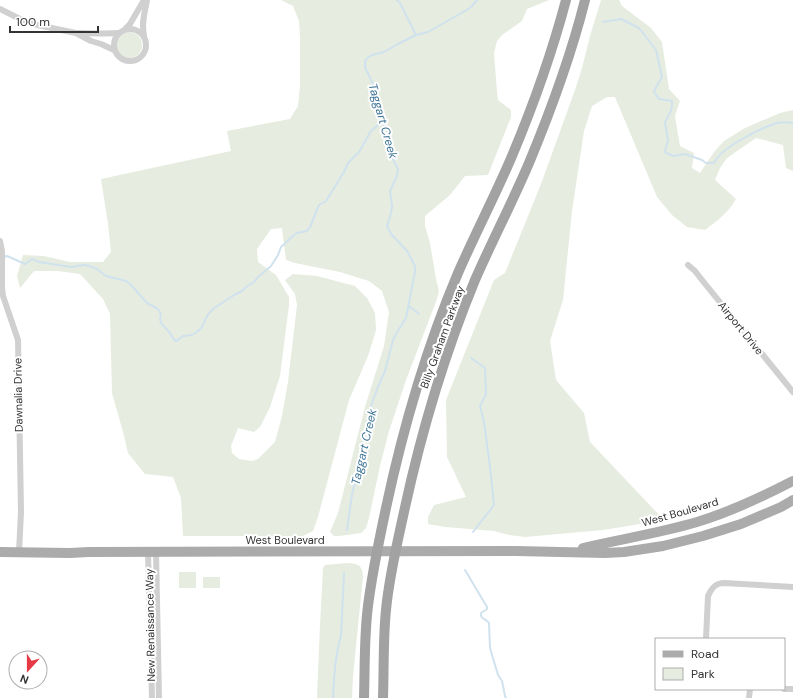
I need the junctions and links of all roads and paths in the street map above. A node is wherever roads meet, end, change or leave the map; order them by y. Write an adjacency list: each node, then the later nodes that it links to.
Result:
1 (145, 0): 5 (street); 8 (street)
2 (566, 0): 20 (highway, Billy Graham Parkway)
3 (585, 0): 15 (highway, Billy Graham Parkway)
4 (0, 9): 6 (street)
5 (125, 29): 7 (street); 8 (street)
6 (76, 34): 7 (street); 9 (street)
7 (118, 34): 9 (street)
8 (144, 37): 9 (street)
9 (114, 50)
10 (0, 241): 18 (street, Dawnalia Drive)
11 (688, 265): 12 (street, Airport Drive)
12 (793, 392)
13 (793, 481): 16 (main road, West Boulevard)
14 (793, 500): 16 (main road, West Boulevard)
15 (395, 551): 16 (main road, West Boulevard); 20 (main road, West Boulevard); 26 (highway, Billy Graham Parkway)
16 (569, 551)
17 (0, 552): 18 (main road, West Boulevard)
18 (19, 552): 19 (main road, West Boulevard)
19 (152, 552): 20 (main road, West Boulevard); 23 (street, New Renaissance Way); 24 (street, New Renaissance Way)
20 (376, 552): 25 (highway, Billy Graham Parkway)
21 (793, 587): 22 (street)
22 (706, 638)
23 (152, 698)
24 (158, 698)
25 (364, 698)
26 (383, 698)

